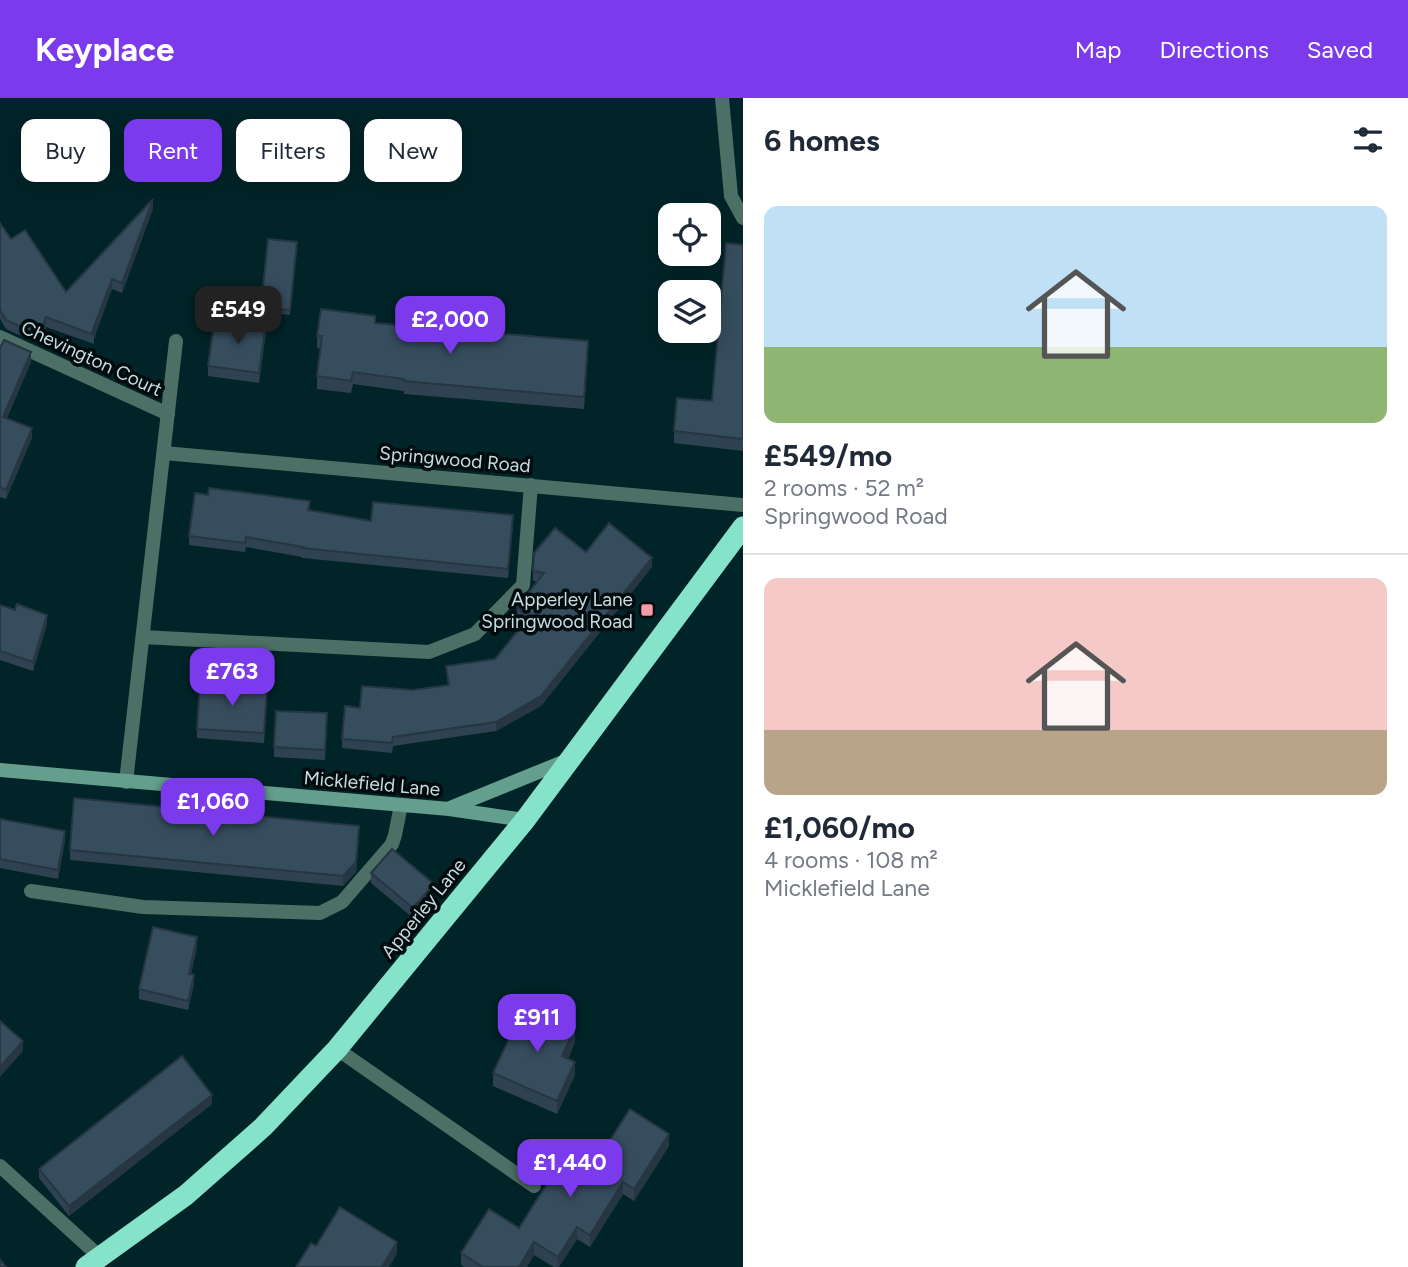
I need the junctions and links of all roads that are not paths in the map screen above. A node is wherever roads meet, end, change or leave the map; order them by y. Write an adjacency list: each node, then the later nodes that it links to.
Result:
1 (722, 98): 2 (street)
2 (743, 218)
3 (0, 338): 5 (street, Chevington Court)
4 (176, 341): 5 (street)
5 (168, 414): 6 (street)
6 (164, 453): 7 (street, Springwood Road); 10 (street)
7 (531, 485): 8 (street, Springwood Road); 10 (street)
8 (743, 505)
9 (743, 527): 11 (highway, Apperley Lane)
10 (143, 637): 13 (street)
11 (570, 759): 15 (main road, Micklefield Lane); 16 (highway, Apperley Lane)
12 (0, 770): 13 (main road, Micklefield Lane)
13 (126, 782): 14 (main road, Micklefield Lane)
14 (401, 805): 15 (main road, Micklefield Lane); 17 (street)
15 (449, 809): 16 (main road, Micklefield Lane)
16 (525, 820): 18 (highway, Apperley Lane)
17 (32, 891)
18 (337, 1049): 20 (street); 21 (highway, Apperley Lane)
19 (0, 1166): 21 (street)
20 (534, 1186)
21 (94, 1262)

